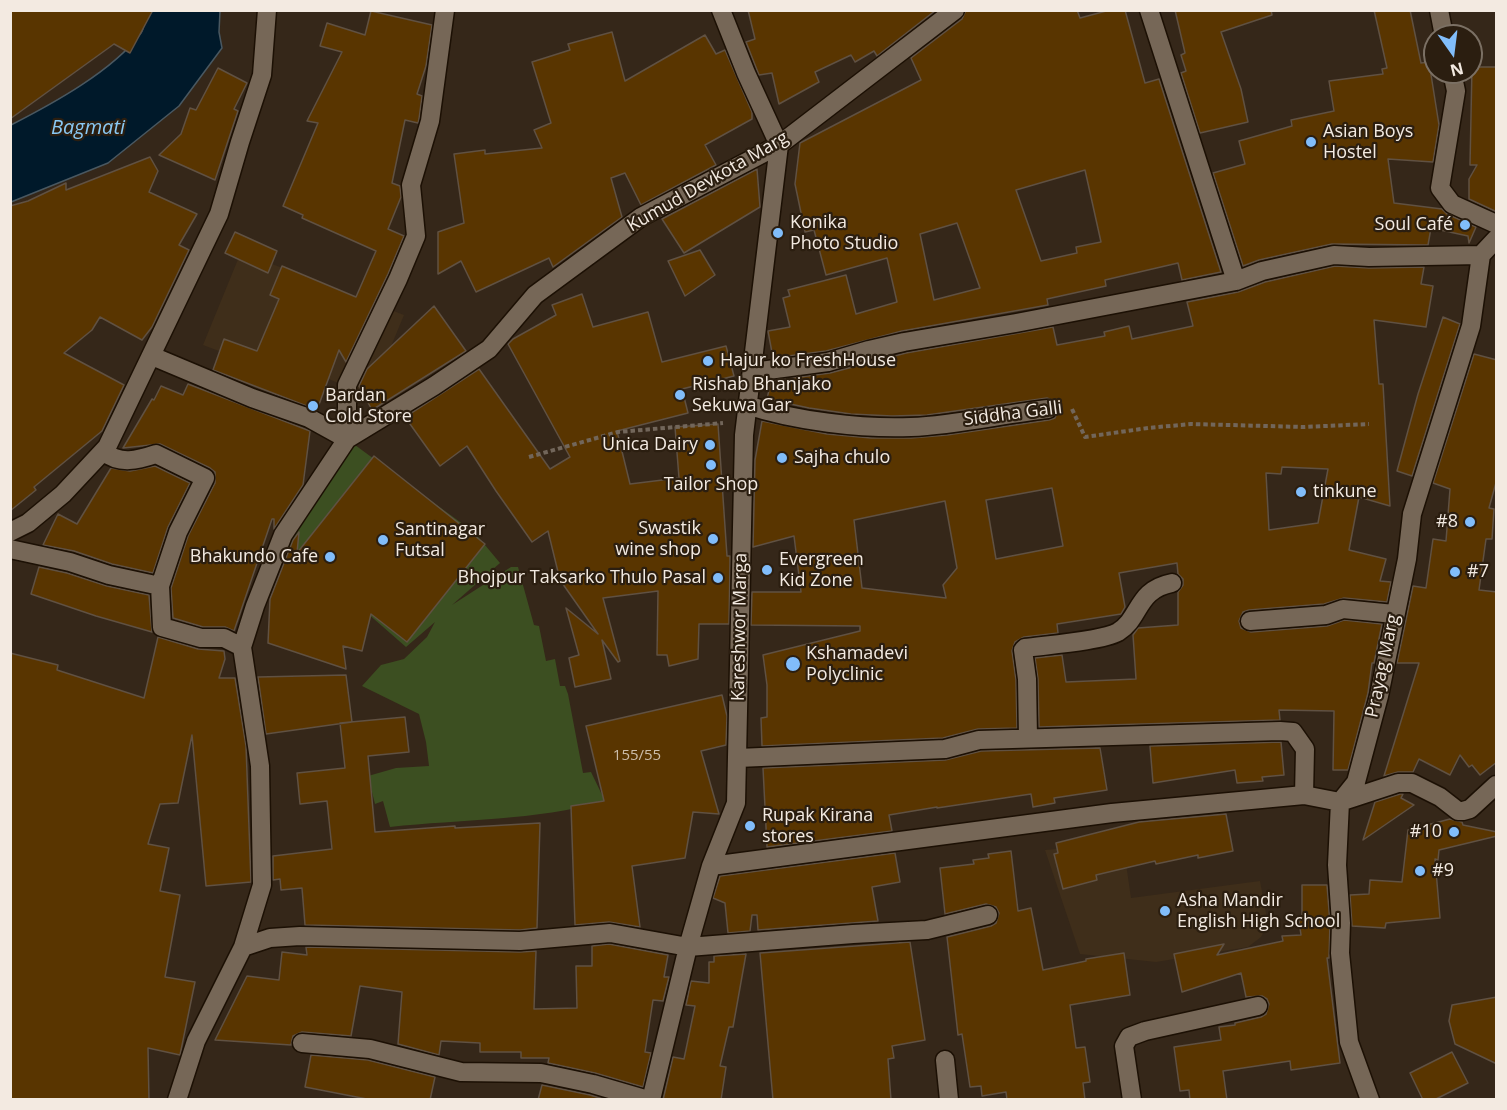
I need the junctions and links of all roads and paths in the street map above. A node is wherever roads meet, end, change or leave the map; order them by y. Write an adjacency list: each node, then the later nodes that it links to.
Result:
1 (267, 10): 12 (street)
2 (445, 10): 17 (street)
3 (721, 10): 7 (street)
4 (955, 10): 7 (street, Kumud Devkota Marg)
5 (1149, 10): 11 (street)
6 (1455, 84): 8 (street)
7 (779, 145): 13 (street, Kareshwor Marga); 17 (street, Kumud Devkota Marg)
8 (1497, 224)
9 (1497, 239): 10 (street)
10 (1481, 255): 11 (street); 24 (street, Prayag Marg)
11 (1236, 281): 13 (street)
12 (152, 356): 17 (street); 18 (street)
13 (753, 372): 15 (street, Kareshwor Marga)
14 (1048, 409): 15 (street, Siddha Galli); 16 (path, Siddha Galli)
15 (746, 413): 19 (path); 28 (street, Kareshwor Marga)
16 (1369, 424)
17 (347, 439): 26 (street, Kumud Devkota Marg)
18 (104, 452): 20 (street); 23 (street)
19 (529, 457)
20 (10, 532)
21 (10, 549): 23 (street)
22 (1172, 583): 27 (street)
23 (160, 586): 26 (street)
24 (1394, 614): 25 (street); 31 (street, Prayag Marg)
25 (1250, 621)
26 (242, 647): 34 (street, Kumud Devkota Marg)
27 (1028, 738): 28 (street); 30 (street)
28 (738, 758): 32 (street, Kareshwor Marga)
29 (1497, 785): 31 (street)
30 (1304, 795): 31 (street); 32 (street)
31 (1340, 802): 43 (street)
32 (711, 866): 35 (street, Kareshwor Marga)
33 (988, 915): 35 (street)
34 (243, 946): 35 (street); 39 (street, Kumud Devkota Marg)
35 (688, 947): 40 (street, Kareshwor Marga)
36 (1258, 1006): 42 (street)
37 (302, 1043): 40 (street)
38 (945, 1060): 41 (street)
39 (177, 1100)
40 (650, 1100)
41 (949, 1100)
42 (1132, 1100)
43 (1370, 1100)

